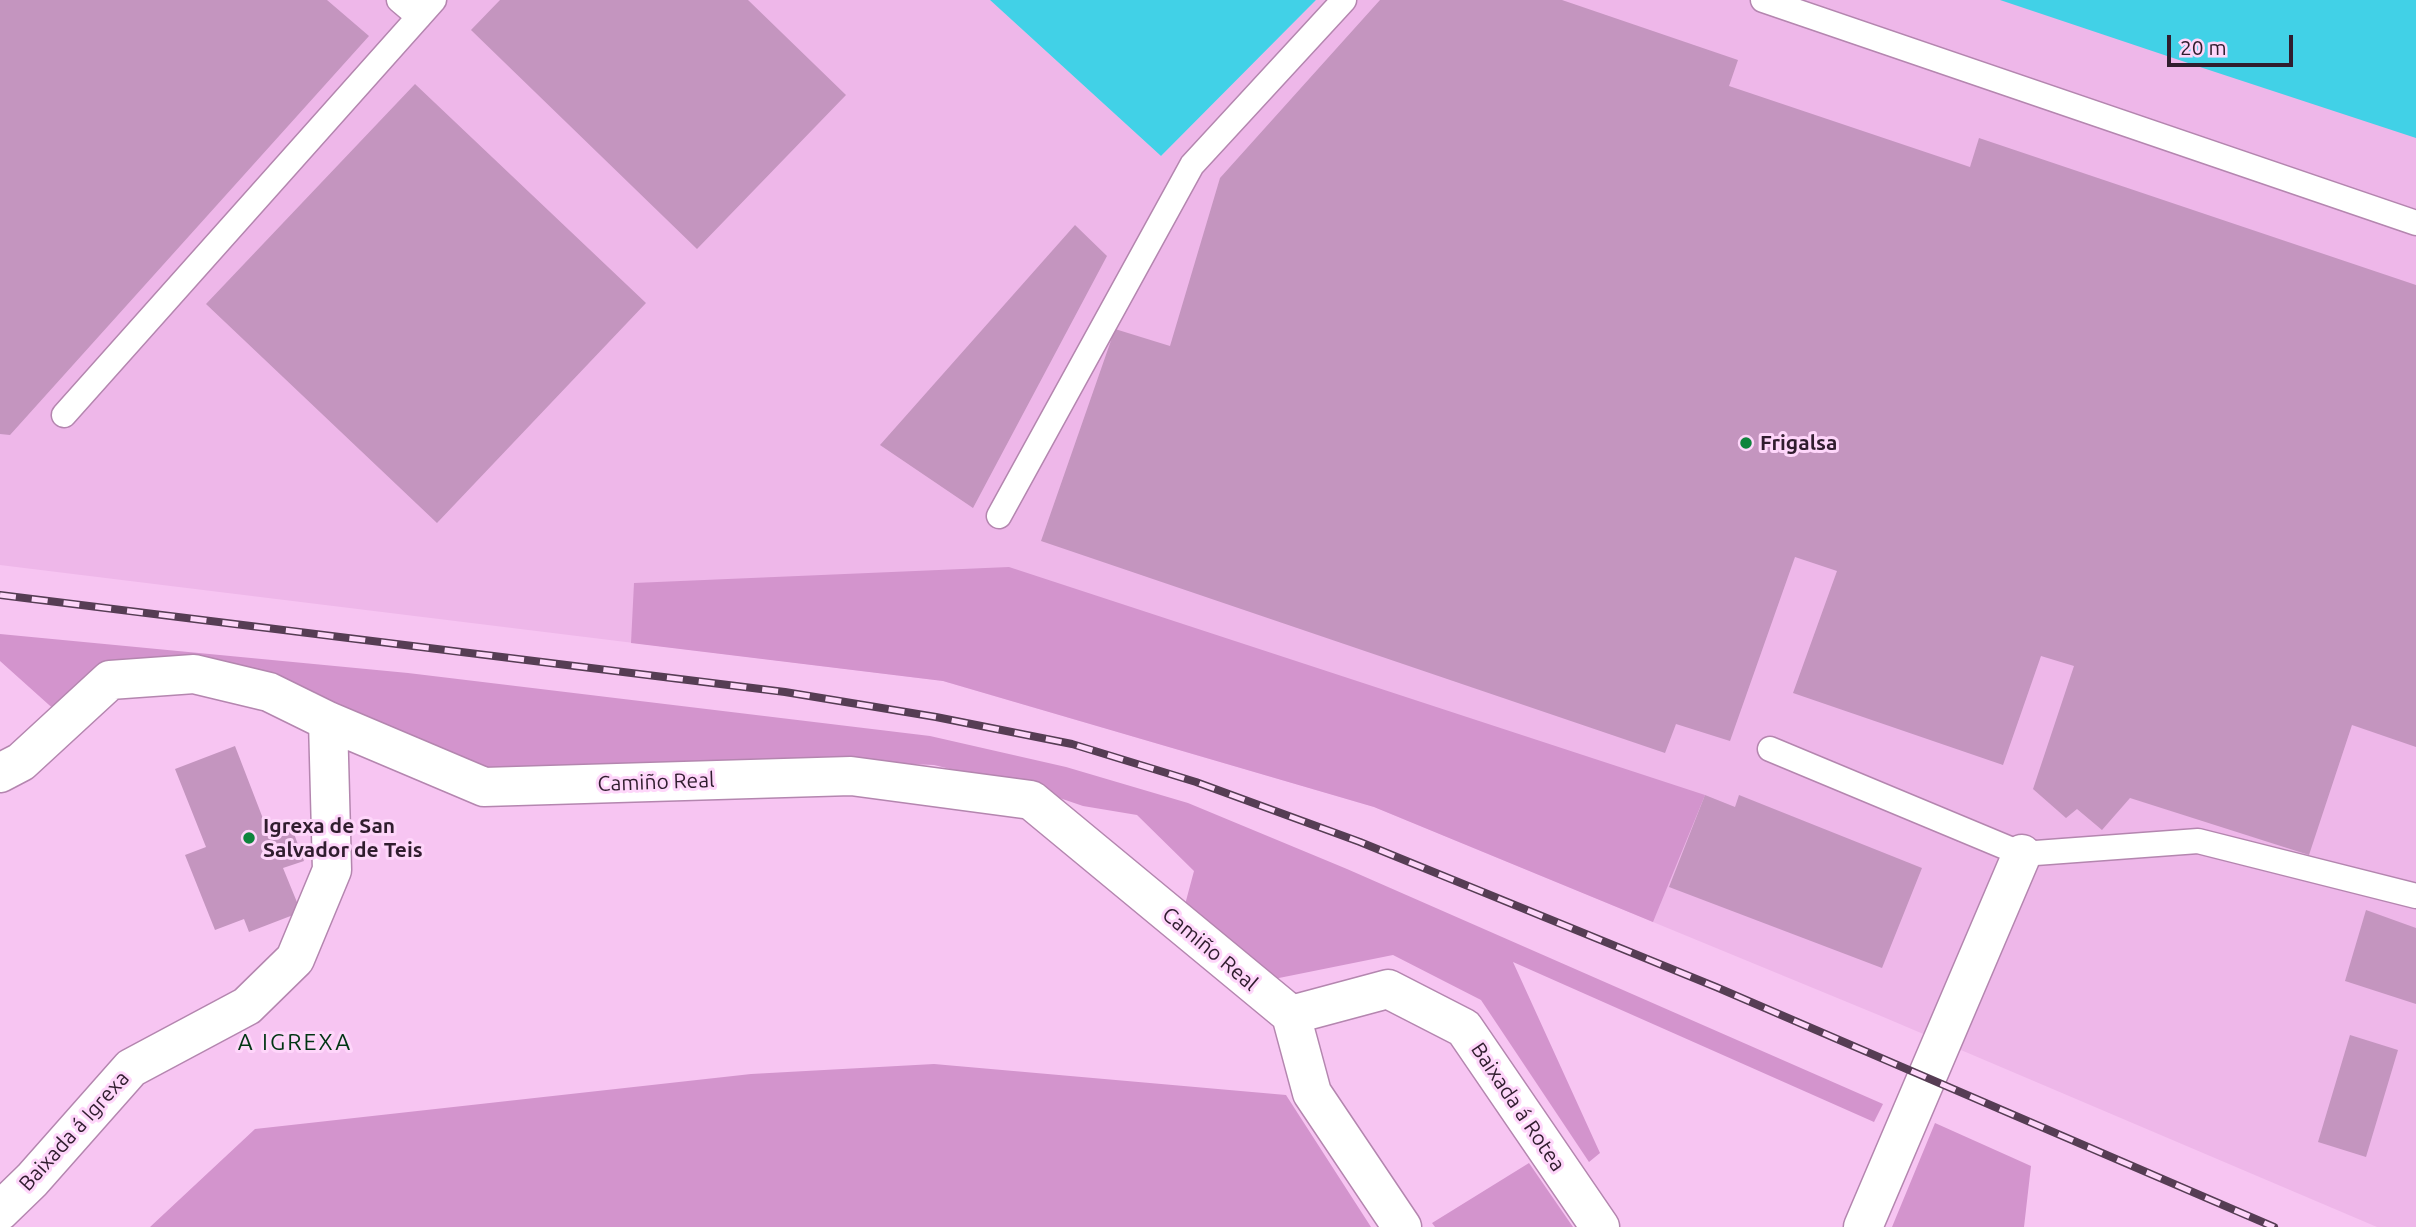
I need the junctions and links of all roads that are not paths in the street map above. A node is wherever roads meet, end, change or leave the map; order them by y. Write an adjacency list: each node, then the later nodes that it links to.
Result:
1 (399, 0): 4 (lane)
2 (1344, 0): 7 (lane)
3 (1763, 0): 5 (lane)
4 (426, 9): 6 (lane)
5 (2416, 223)
6 (64, 415)
7 (999, 516)
8 (328, 721): 10 (street, Camiño Real); 13 (street, Camiño Real); 14 (street, Baixada á Igrexa)
9 (1770, 749): 11 (lane)
10 (0, 773)
11 (2022, 854): 12 (lane); 17 (street)
12 (2416, 896)
13 (1291, 1015): 15 (street); 16 (street, Baixada á Rotea)
14 (0, 1212)
15 (1402, 1227)
16 (1600, 1227)
17 (1863, 1227)

